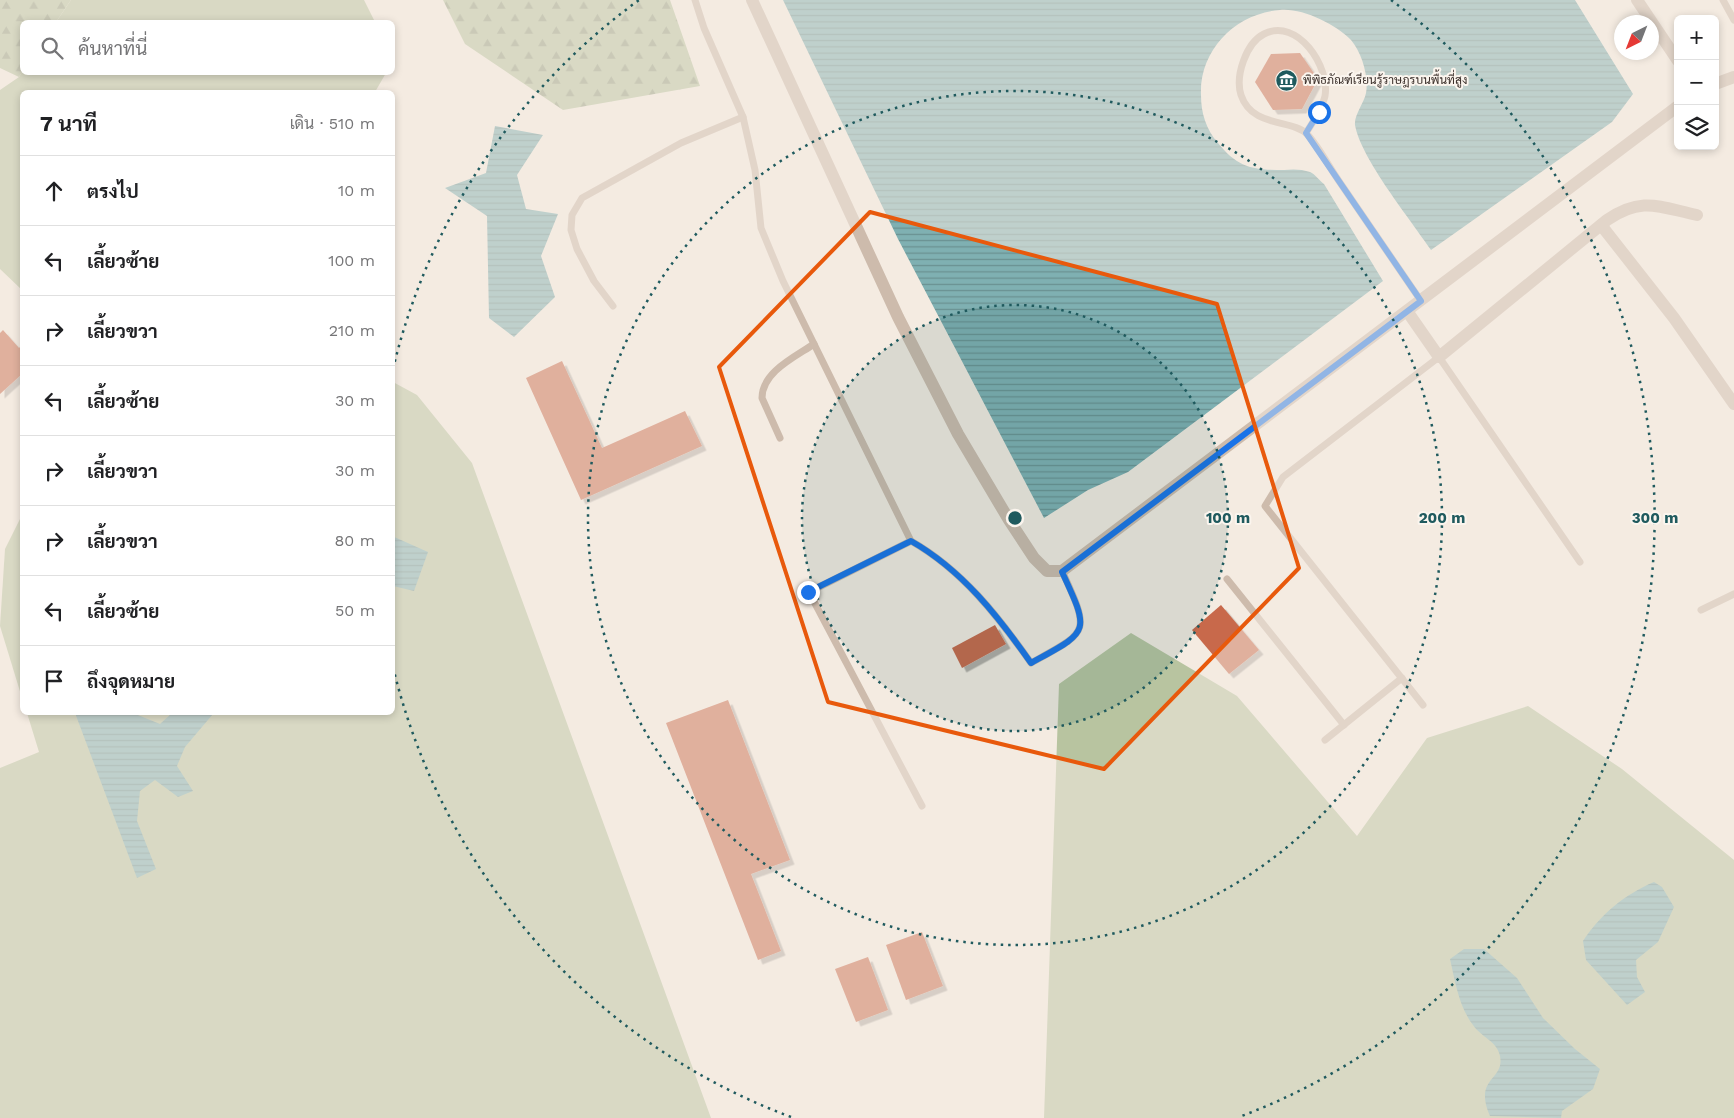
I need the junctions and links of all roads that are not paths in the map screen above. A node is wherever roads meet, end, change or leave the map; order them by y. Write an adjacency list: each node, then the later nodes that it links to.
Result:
1 (695, 0): 10 (lane)
2 (752, 0): 23 (street)
3 (1637, 0): 6 (street)
4 (1723, 0): 5 (lane)
5 (1734, 20)
6 (1677, 60)
7 (1734, 78): 8 (street)
8 (1719, 83)
9 (1674, 109): 14 (street)
10 (743, 117): 15 (lane); 17 (lane)
11 (1306, 133): 11 (lane); 14 (lane)
12 (1697, 216): 13 (street)
13 (1601, 225): 18 (street); 19 (street)
14 (1421, 301): 16 (street)
15 (613, 306)
16 (1407, 311): 18 (street); 23 (street)
17 (814, 344): 20 (lane); 21 (lane)
18 (1439, 357): 22 (lane); 27 (lane)
19 (1734, 404)
20 (780, 438)
21 (911, 541): 23 (lane); 31 (lane)
22 (1580, 562)
23 (1062, 572)
24 (1227, 578): 29 (lane)
25 (1734, 594): 26 (lane)
26 (1701, 610)
27 (1402, 678): 28 (lane); 29 (lane)
28 (1423, 705)
29 (1344, 725): 30 (lane)
30 (1326, 740)
31 (922, 806)

